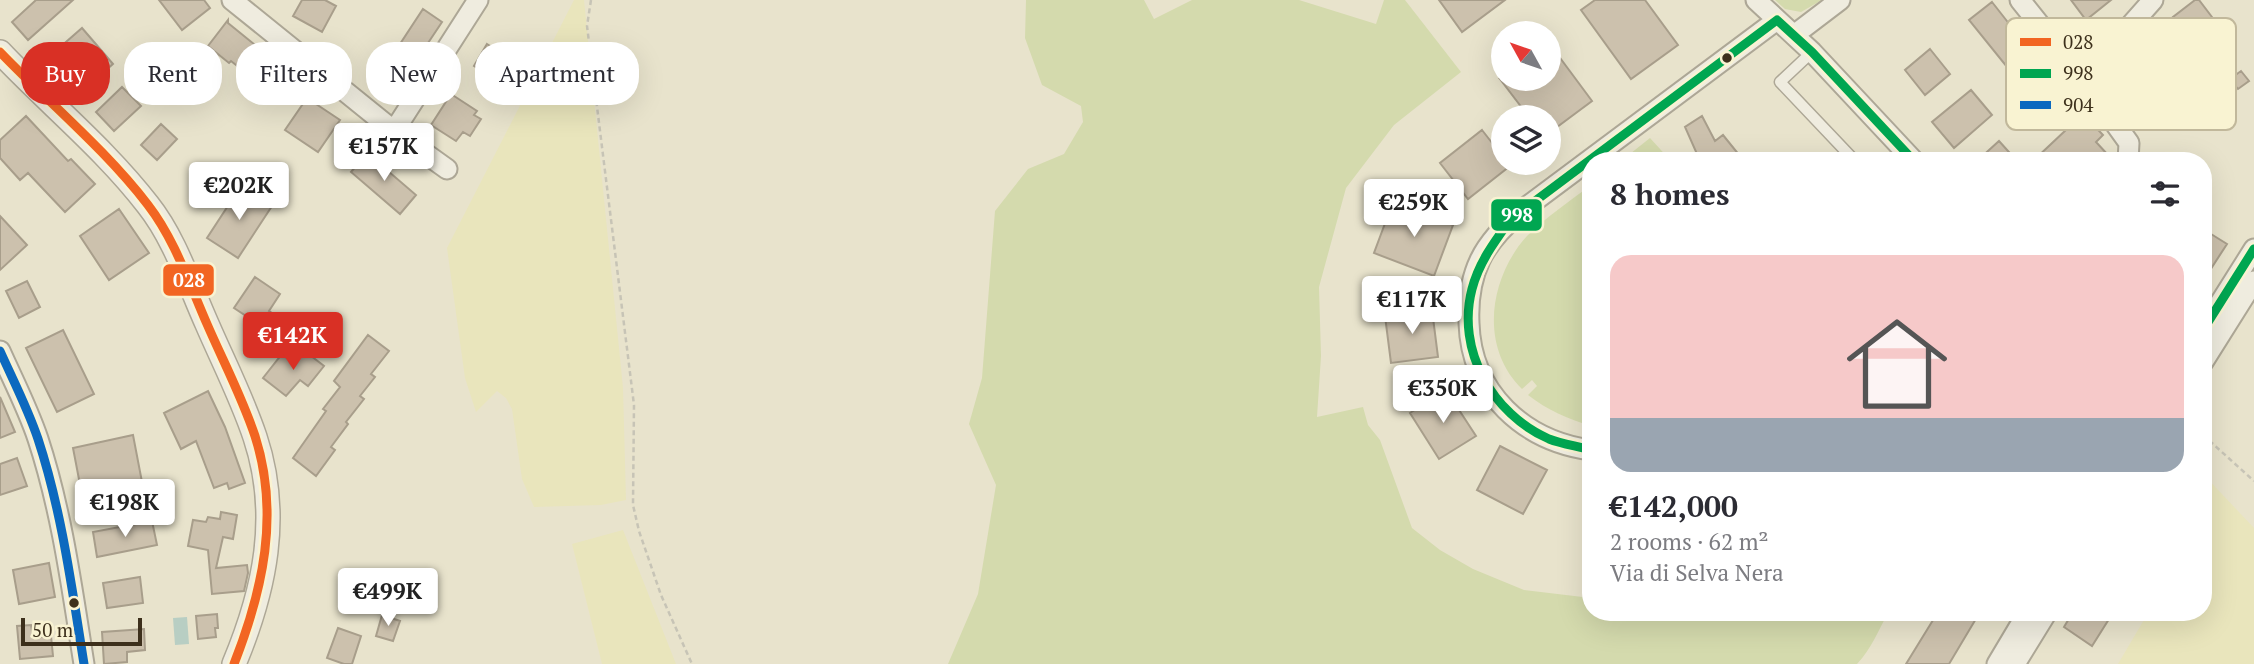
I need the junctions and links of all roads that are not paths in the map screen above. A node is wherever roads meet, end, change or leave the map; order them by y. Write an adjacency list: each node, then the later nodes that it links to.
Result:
1 (232, 0): 14 (street)
2 (478, 0): 14 (street)
3 (1756, 0): 9 (street)
4 (1840, 0): 10 (street)
5 (2020, 0): 7 (street)
6 (2152, 0): 8 (street)
7 (2034, 18)
8 (2136, 18)
9 (1777, 20): 10 (street); 15 (street)
10 (1794, 35): 12 (street)
11 (0, 52): 30 (street)
12 (1812, 52): 16 (lane); 17 (street)
13 (2119, 130): 18 (street)
14 (394, 131): 20 (street)
15 (1601, 152)
16 (1846, 152)
17 (1901, 152)
18 (2129, 152)
19 (1582, 166): 26 (street)
20 (447, 169)
21 (2254, 249): 23 (street)
22 (2254, 281): 24 (street)
23 (2212, 316)
24 (2212, 348)
25 (0, 351): 29 (street)
26 (1582, 448)
27 (2023, 621): 31 (street)
28 (2041, 621): 32 (street)
29 (84, 664)
30 (234, 664)
31 (1997, 664)
32 (2015, 664)

